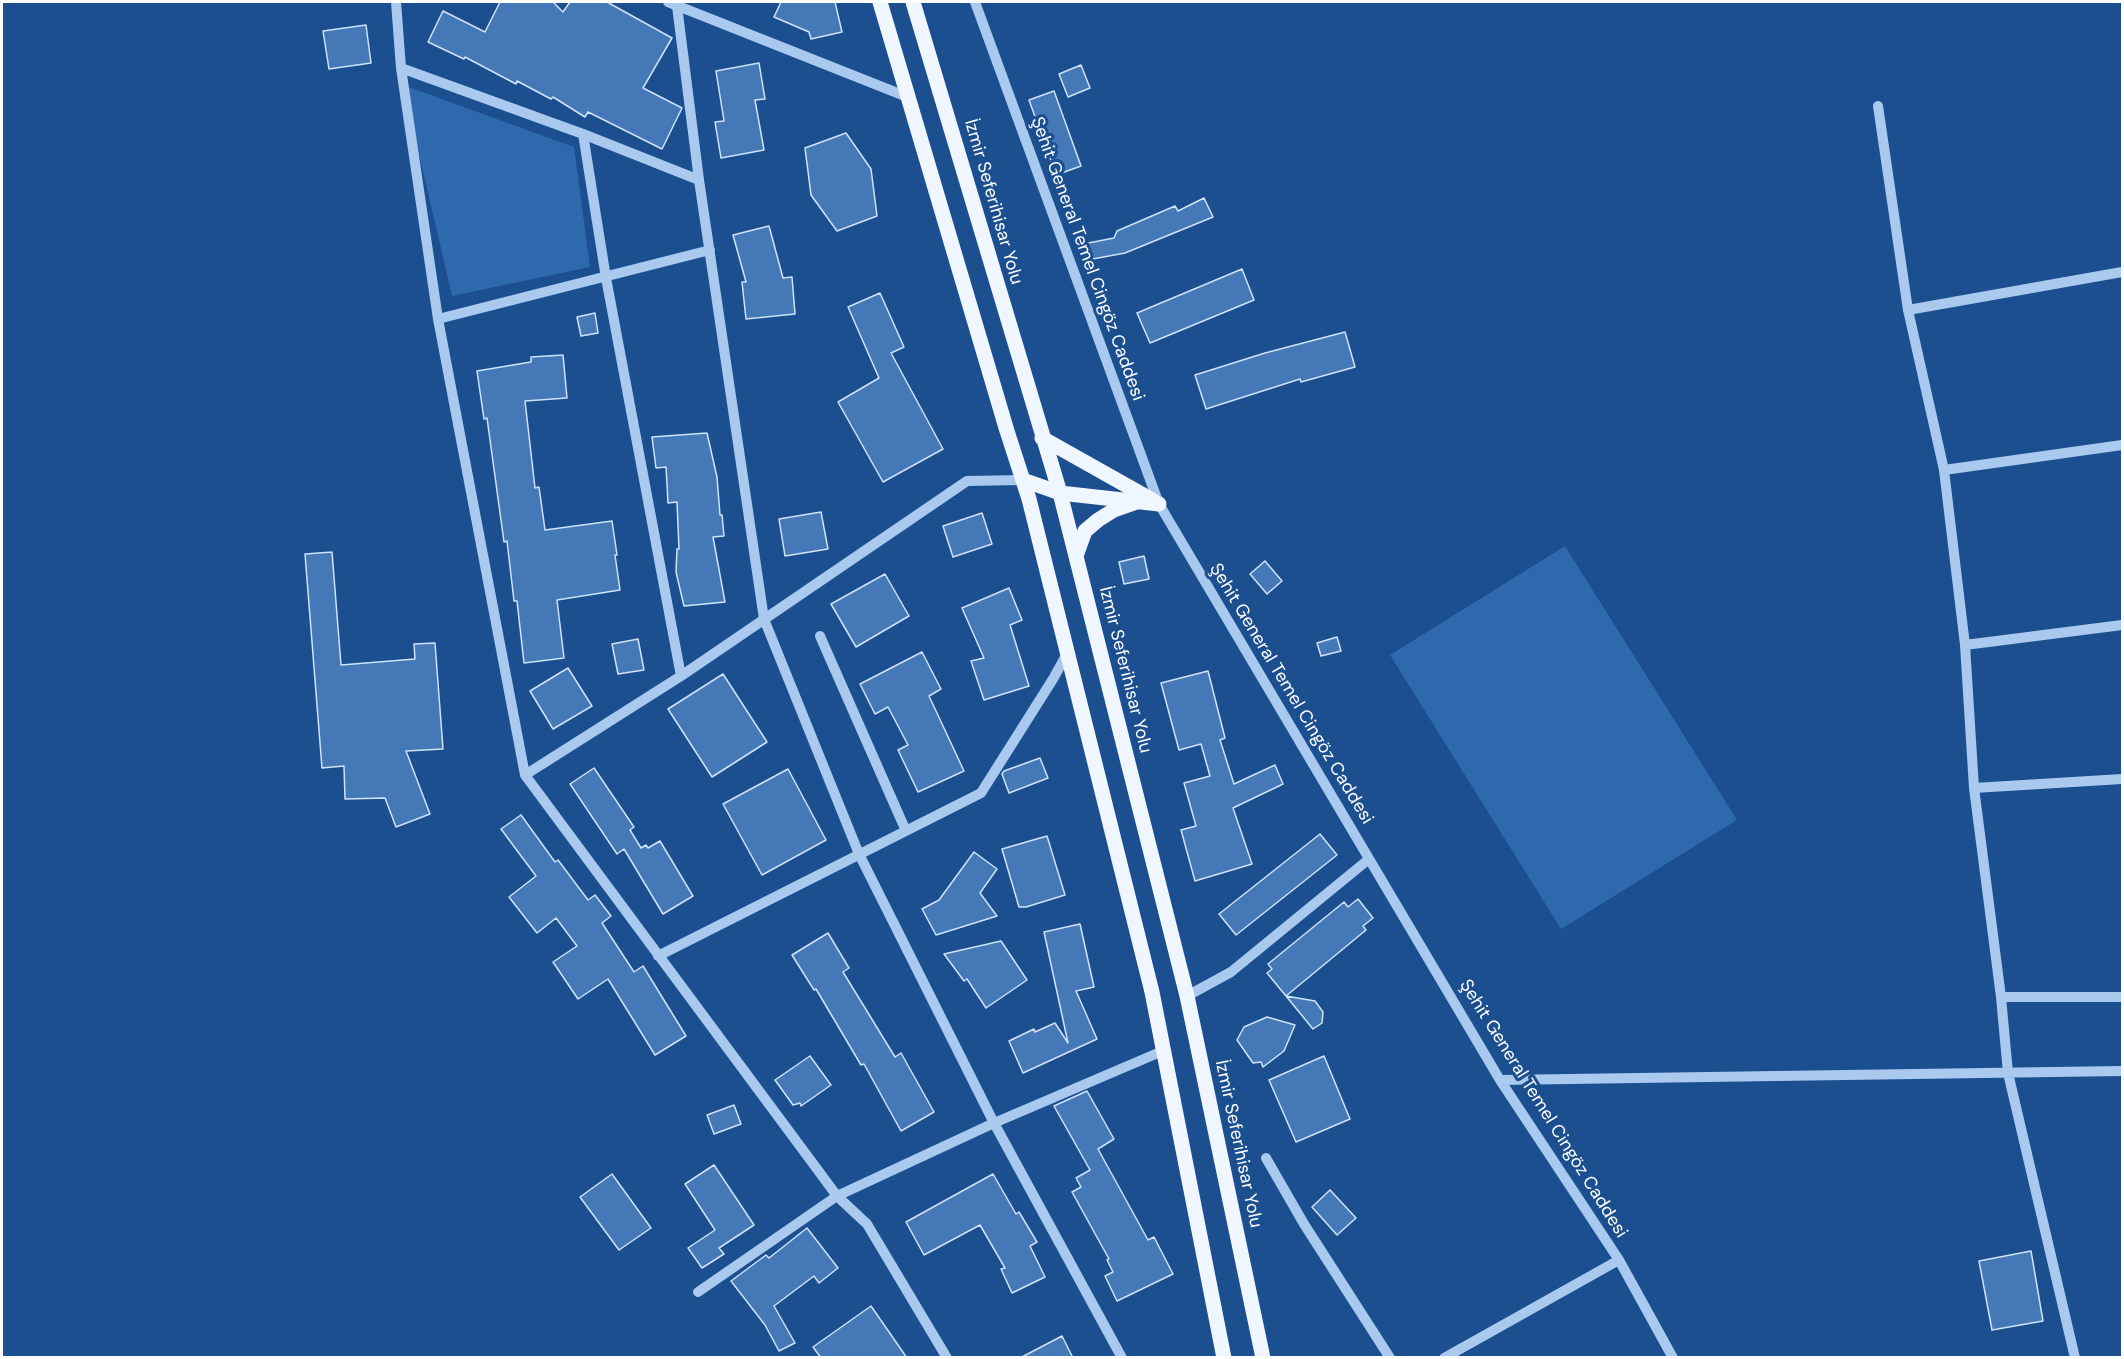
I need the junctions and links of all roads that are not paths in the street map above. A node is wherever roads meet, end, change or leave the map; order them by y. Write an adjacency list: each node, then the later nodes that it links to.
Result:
1 (396, 2): 8 (street)
2 (699, 2): 7 (street)
3 (880, 2): 9 (main road)
4 (913, 2): 18 (main road, İzmir Seferihisar Yolu)
5 (975, 2): 24 (street, Şehit General Temel Cingöz Caddesi)
6 (672, 4): 7 (street); 12 (street)
7 (703, 16): 9 (street)
8 (401, 68): 11 (street); 17 (street)
9 (910, 98): 21 (main road)
10 (1878, 105): 16 (street)
11 (583, 134): 12 (street); 15 (street)
12 (699, 180): 13 (street)
13 (710, 250): 15 (street); 26 (street)
14 (2122, 272): 16 (street)
15 (606, 278): 17 (street); 31 (street)
16 (1908, 310): 20 (street)
17 (438, 319): 32 (street)
18 (1042, 438): 22 (main road, İzmir Seferihisar Yolu); 24 (main road)
19 (2122, 445): 20 (street)
20 (1944, 470): 29 (street)
21 (1023, 480): 22 (main road); 26 (street); 30 (main road)
22 (1060, 494): 23 (main road); 25 (main road, İzmir Seferihisar Yolu)
23 (1136, 502): 24 (main road); 25 (main road)
24 (1160, 504): 37 (street, Şehit General Temel Cingöz Caddesi)
25 (1076, 556): 39 (main road, İzmir Seferihisar Yolu)
26 (764, 619): 31 (street); 36 (street)
27 (2122, 625): 29 (street)
28 (820, 636): 35 (street)
29 (1965, 645): 34 (street)
30 (1068, 651): 35 (street); 42 (main road)
31 (681, 676): 32 (street)
32 (525, 775): 38 (street)
33 (2122, 779): 34 (street)
34 (1974, 788): 40 (street)
35 (906, 831): 36 (street)
36 (859, 855): 38 (street); 46 (street)
37 (1369, 859): 39 (street); 45 (street, Şehit General Temel Cingöz Caddesi)
38 (658, 956): 48 (street)
39 (1187, 996): 54 (main road, İzmir Seferihisar Yolu)
40 (2001, 997): 41 (street); 44 (street)
41 (2122, 997)
42 (1165, 1050): 46 (street); 53 (main road)
43 (2122, 1071): 44 (street)
44 (2008, 1073): 45 (street); 58 (street)
45 (1500, 1080): 49 (street, Şehit General Temel Cingöz Caddesi)
46 (994, 1123): 48 (street); 52 (street)
47 (1266, 1158): 55 (street)
48 (837, 1196): 50 (street); 51 (street)
49 (1619, 1260): 56 (street); 57 (street, Şehit General Temel Cingöz Caddesi)
50 (698, 1293)
51 (947, 1358)
52 (1122, 1358)
53 (1224, 1358)
54 (1263, 1358)
55 (1390, 1358)
56 (1444, 1358)
57 (1673, 1358)
58 (2076, 1358)

